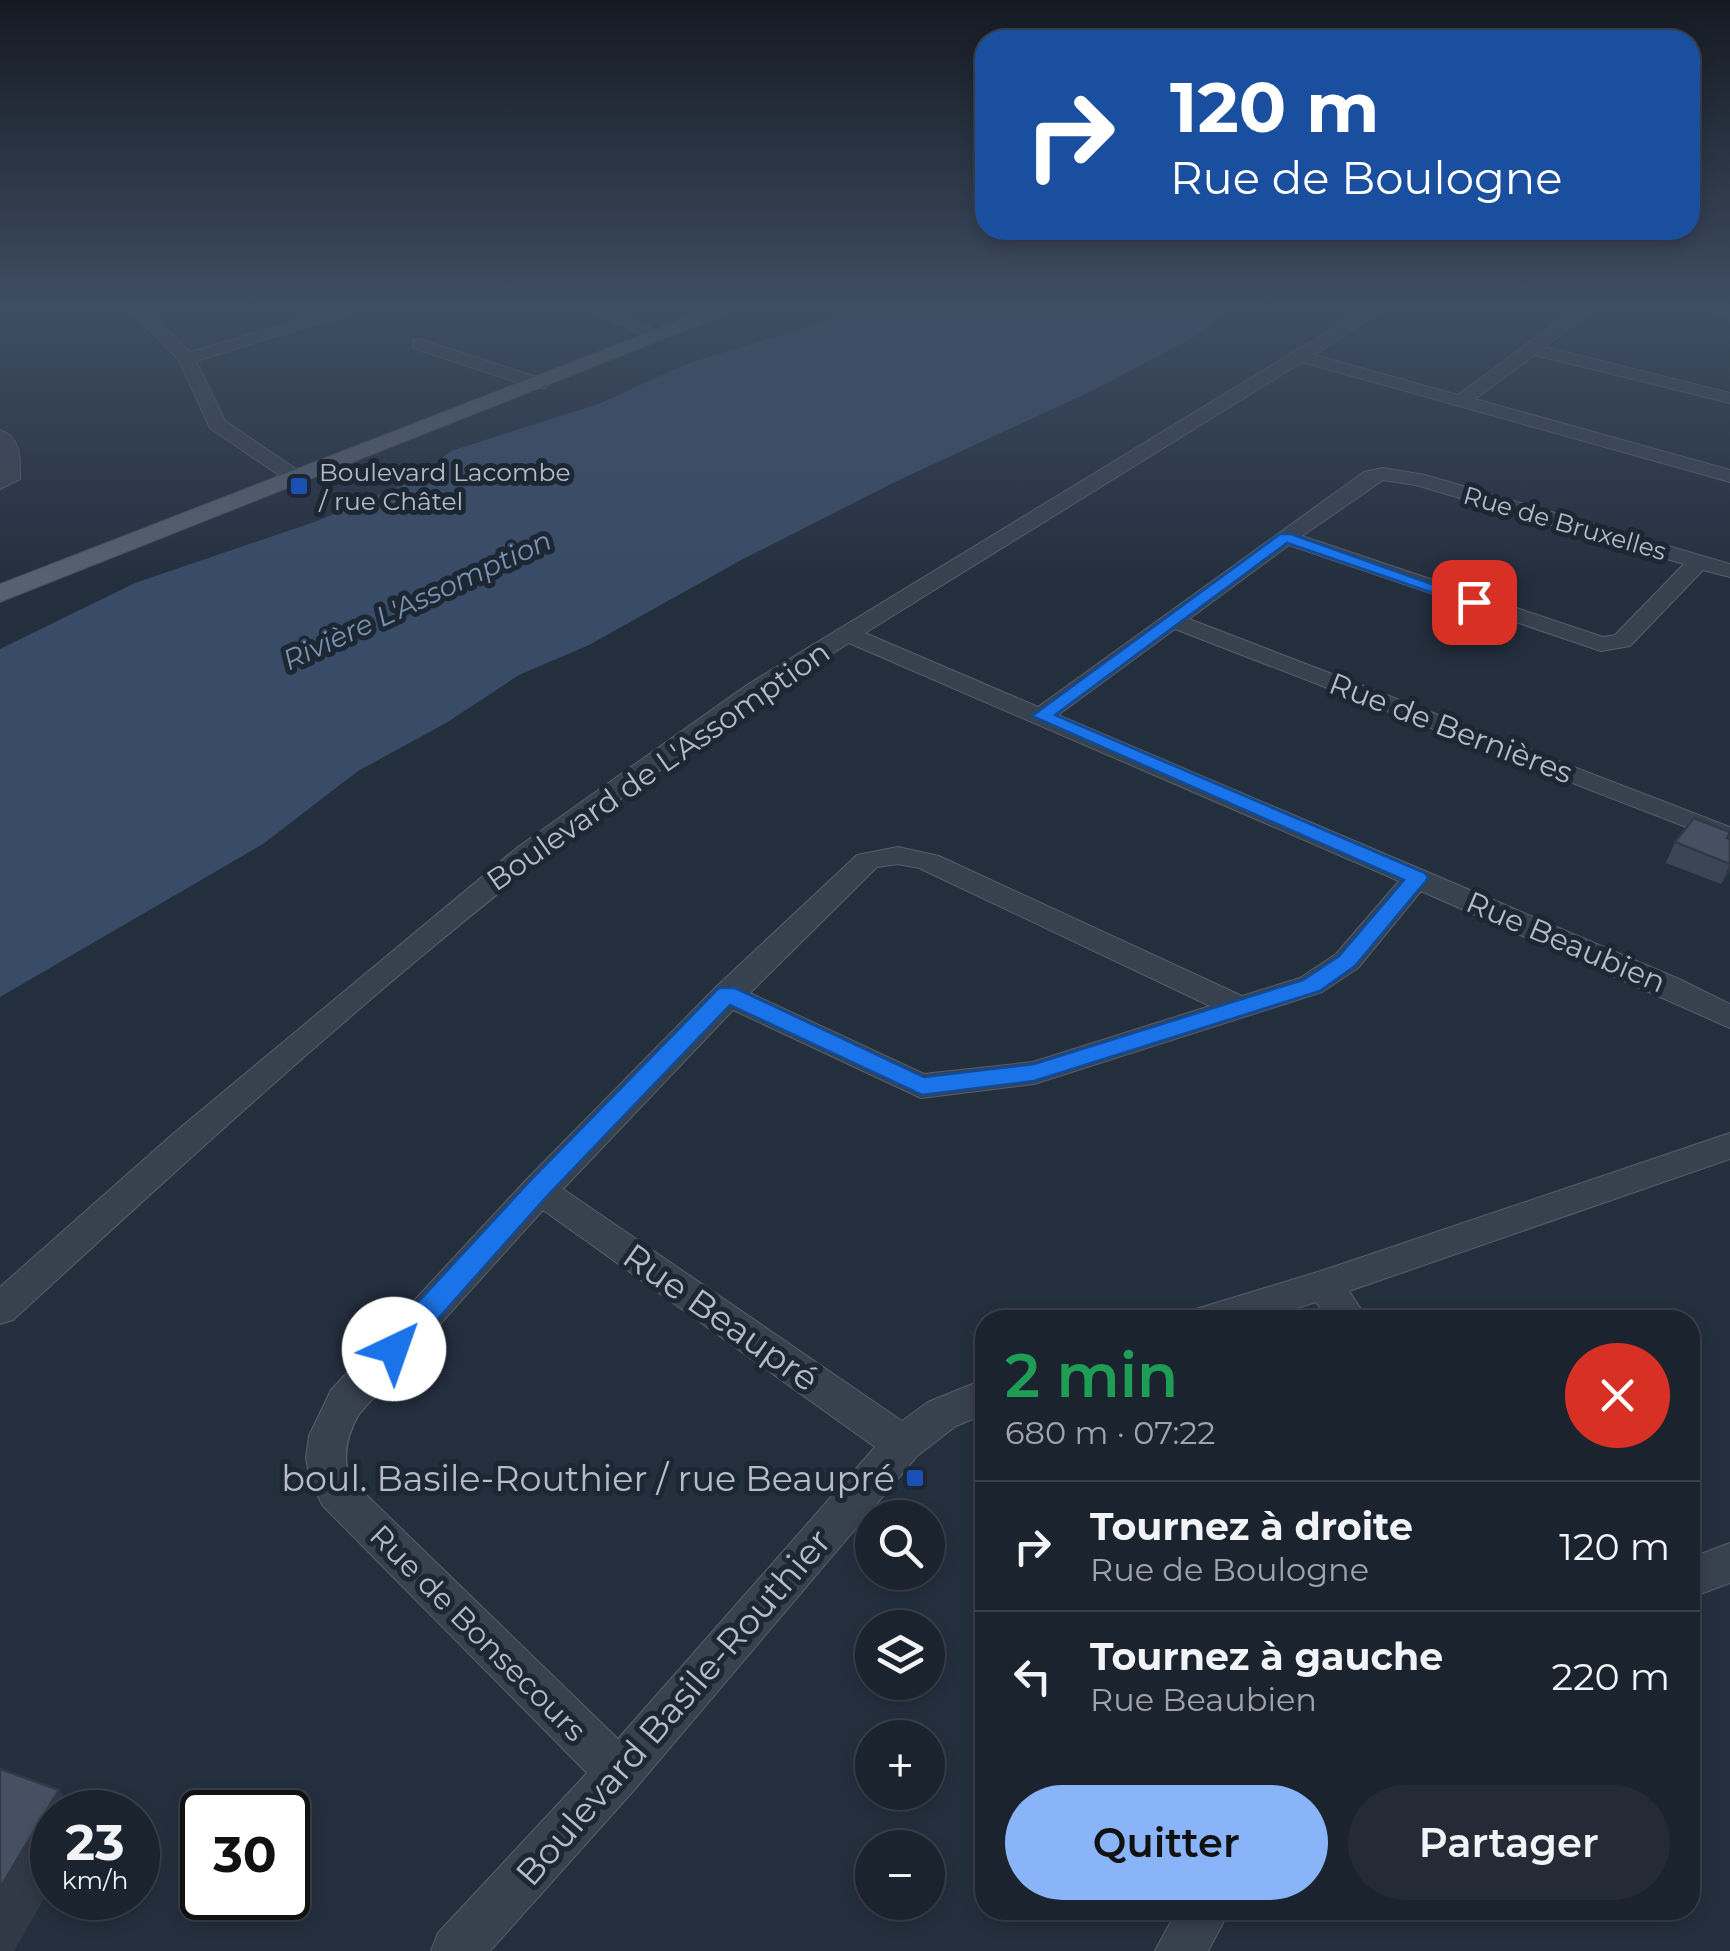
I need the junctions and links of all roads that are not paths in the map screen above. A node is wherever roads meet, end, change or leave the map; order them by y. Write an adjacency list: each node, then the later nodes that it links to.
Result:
1 (204, 399): 9 (street)
2 (501, 399): 9 (main road)
3 (1233, 399): 16 (street, Boulevard de L'Assomption)
4 (1450, 399): 6 (street)
5 (1464, 399): 6 (street)
6 (1460, 402): 8 (street)
7 (0, 436): 10 (street)
8 (1730, 476)
9 (296, 478): 14 (main road)
10 (0, 483)
11 (1285, 537): 12 (street, Rue de Bruxelles); 12 (street); 15 (street)
12 (1698, 562): 13 (street, Rue de Bruxelles)
13 (1730, 572)
14 (0, 594)
15 (1172, 620): 17 (street); 18 (street, Rue de Bernières)
16 (848, 634): 17 (street, Rue Beaubien); 26 (street, Boulevard de L'Assomption)
17 (1041, 716): 19 (street, Rue Beaubien)
18 (1730, 836)
19 (1417, 878): 21 (street); 22 (street, Rue Beaubien)
20 (727, 994): 21 (street); 21 (street, Rue de Bonsecours); 24 (street, Rue de Bonsecours)
21 (1241, 1008)
22 (1730, 1017)
23 (1730, 1146): 25 (street)
24 (538, 1189): 30 (street, Rue Beaupré); 33 (street, Rue de Bonsecours)
25 (1324, 1285): 27 (street); 28 (street)
26 (0, 1308)
27 (1241, 1310)
28 (1342, 1310)
29 (975, 1400): 30 (street, Boulevard Basile-Routhier)
30 (903, 1444): 33 (street, Boulevard Basile-Routhier)
31 (1730, 1564): 32 (street)
32 (1700, 1574)
33 (619, 1773): 35 (street, Boulevard Basile-Routhier)
34 (1199, 1920): 36 (street)
35 (456, 1951)
36 (1180, 1951)

